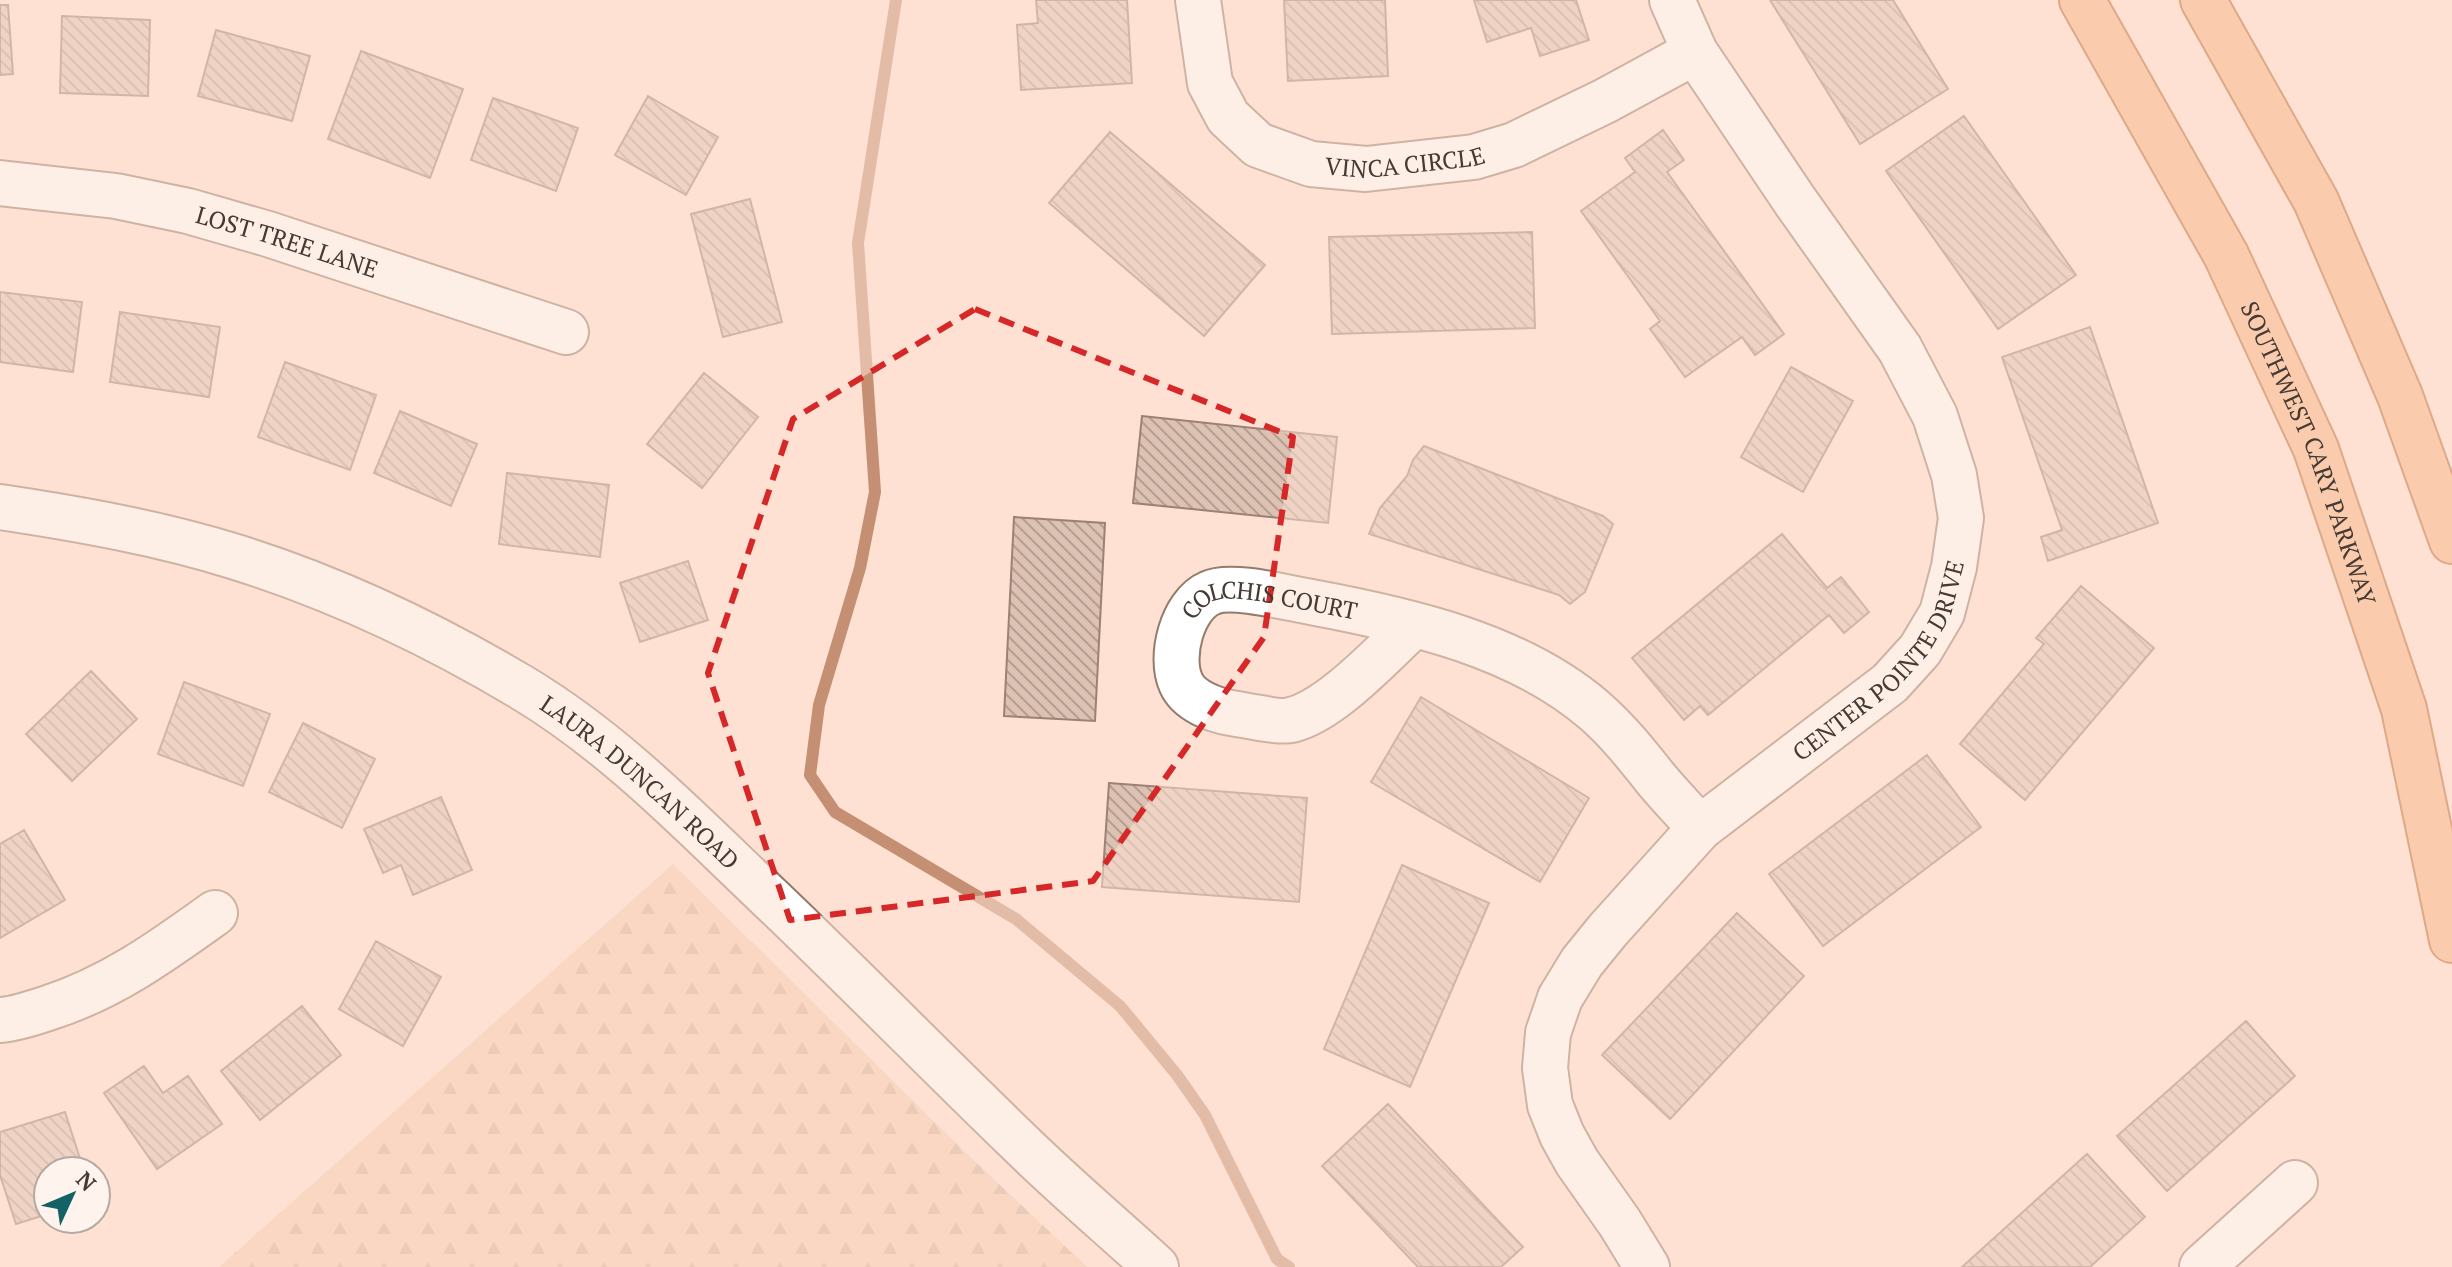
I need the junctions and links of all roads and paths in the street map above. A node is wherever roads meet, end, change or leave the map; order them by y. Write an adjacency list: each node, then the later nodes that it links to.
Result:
1 (1198, 0): 5 (street, VINCA CIRCLE)
2 (1672, 0): 5 (street, CENTER POINTE DRIVE)
3 (2082, 0): 13 (main road, SOUTHWEST CARY PARKWAY)
4 (2203, 0): 9 (main road)
5 (1695, 52): 11 (street, CENTER POINTE DRIVE)
6 (0, 183): 7 (street, LOST TREE LANE)
7 (566, 332)
8 (0, 507): 16 (street, LAURA DUNCAN ROAD)
9 (2452, 541)
10 (1414, 625): 10 (street, COLCHIS COURT); 11 (street, COLCHIS COURT)
11 (1700, 828): 17 (street, CENTER POINTE DRIVE)
12 (215, 913): 14 (street)
13 (2452, 940)
14 (0, 1020)
15 (2295, 1183): 18 (street)
16 (1156, 1267)
17 (1647, 1267)
18 (2202, 1267)

